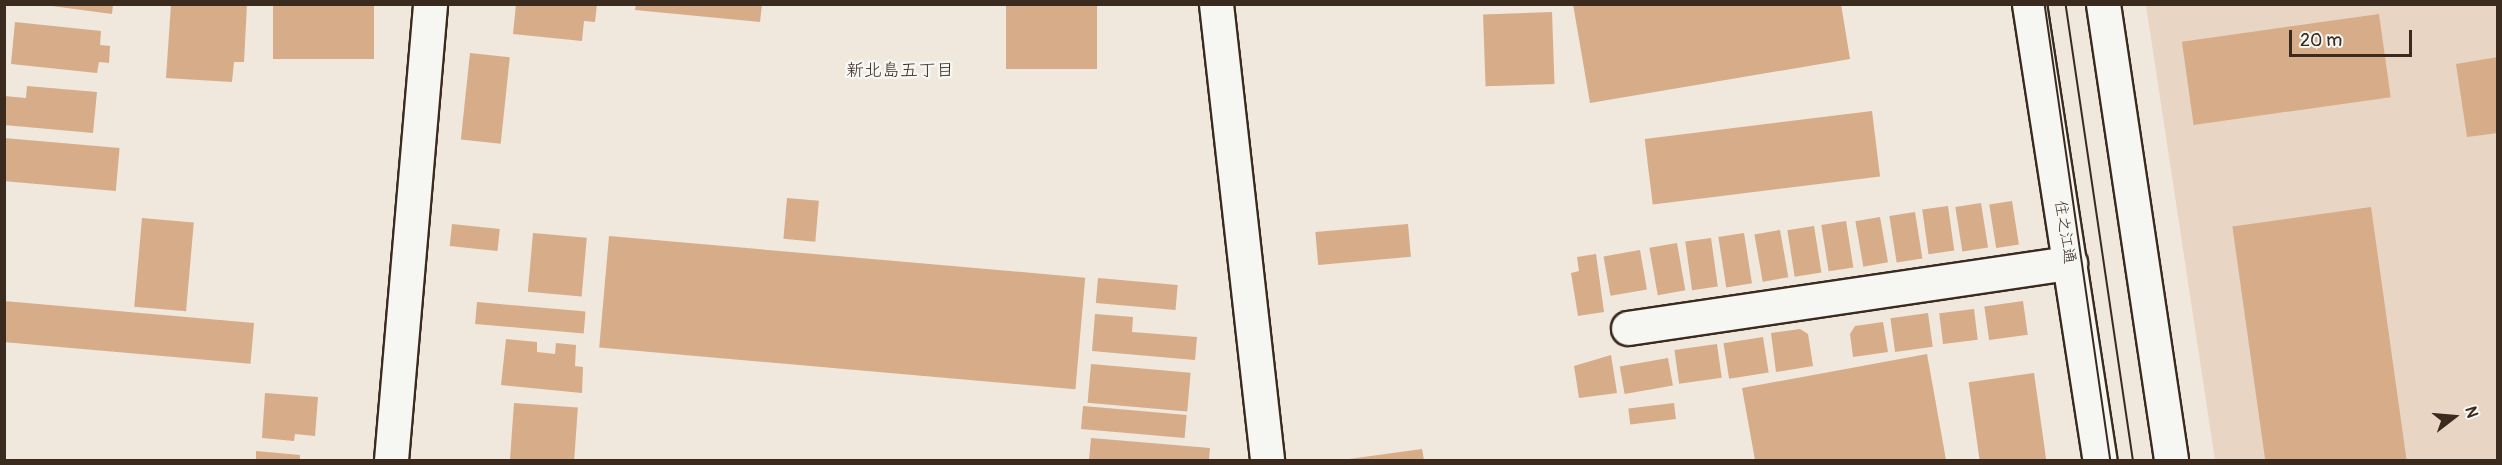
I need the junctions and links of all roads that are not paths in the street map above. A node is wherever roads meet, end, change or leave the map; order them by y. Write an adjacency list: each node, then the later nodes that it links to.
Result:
1 (430, 4): 7 (street)
2 (1216, 4): 8 (street)
3 (2030, 4): 5 (street, 住之江通)
4 (2103, 4): 10 (street)
5 (2070, 263): 6 (street); 9 (street, 住之江通)
6 (1628, 328)
7 (391, 460)
8 (1267, 460)
9 (2100, 460)
10 (2171, 460)

